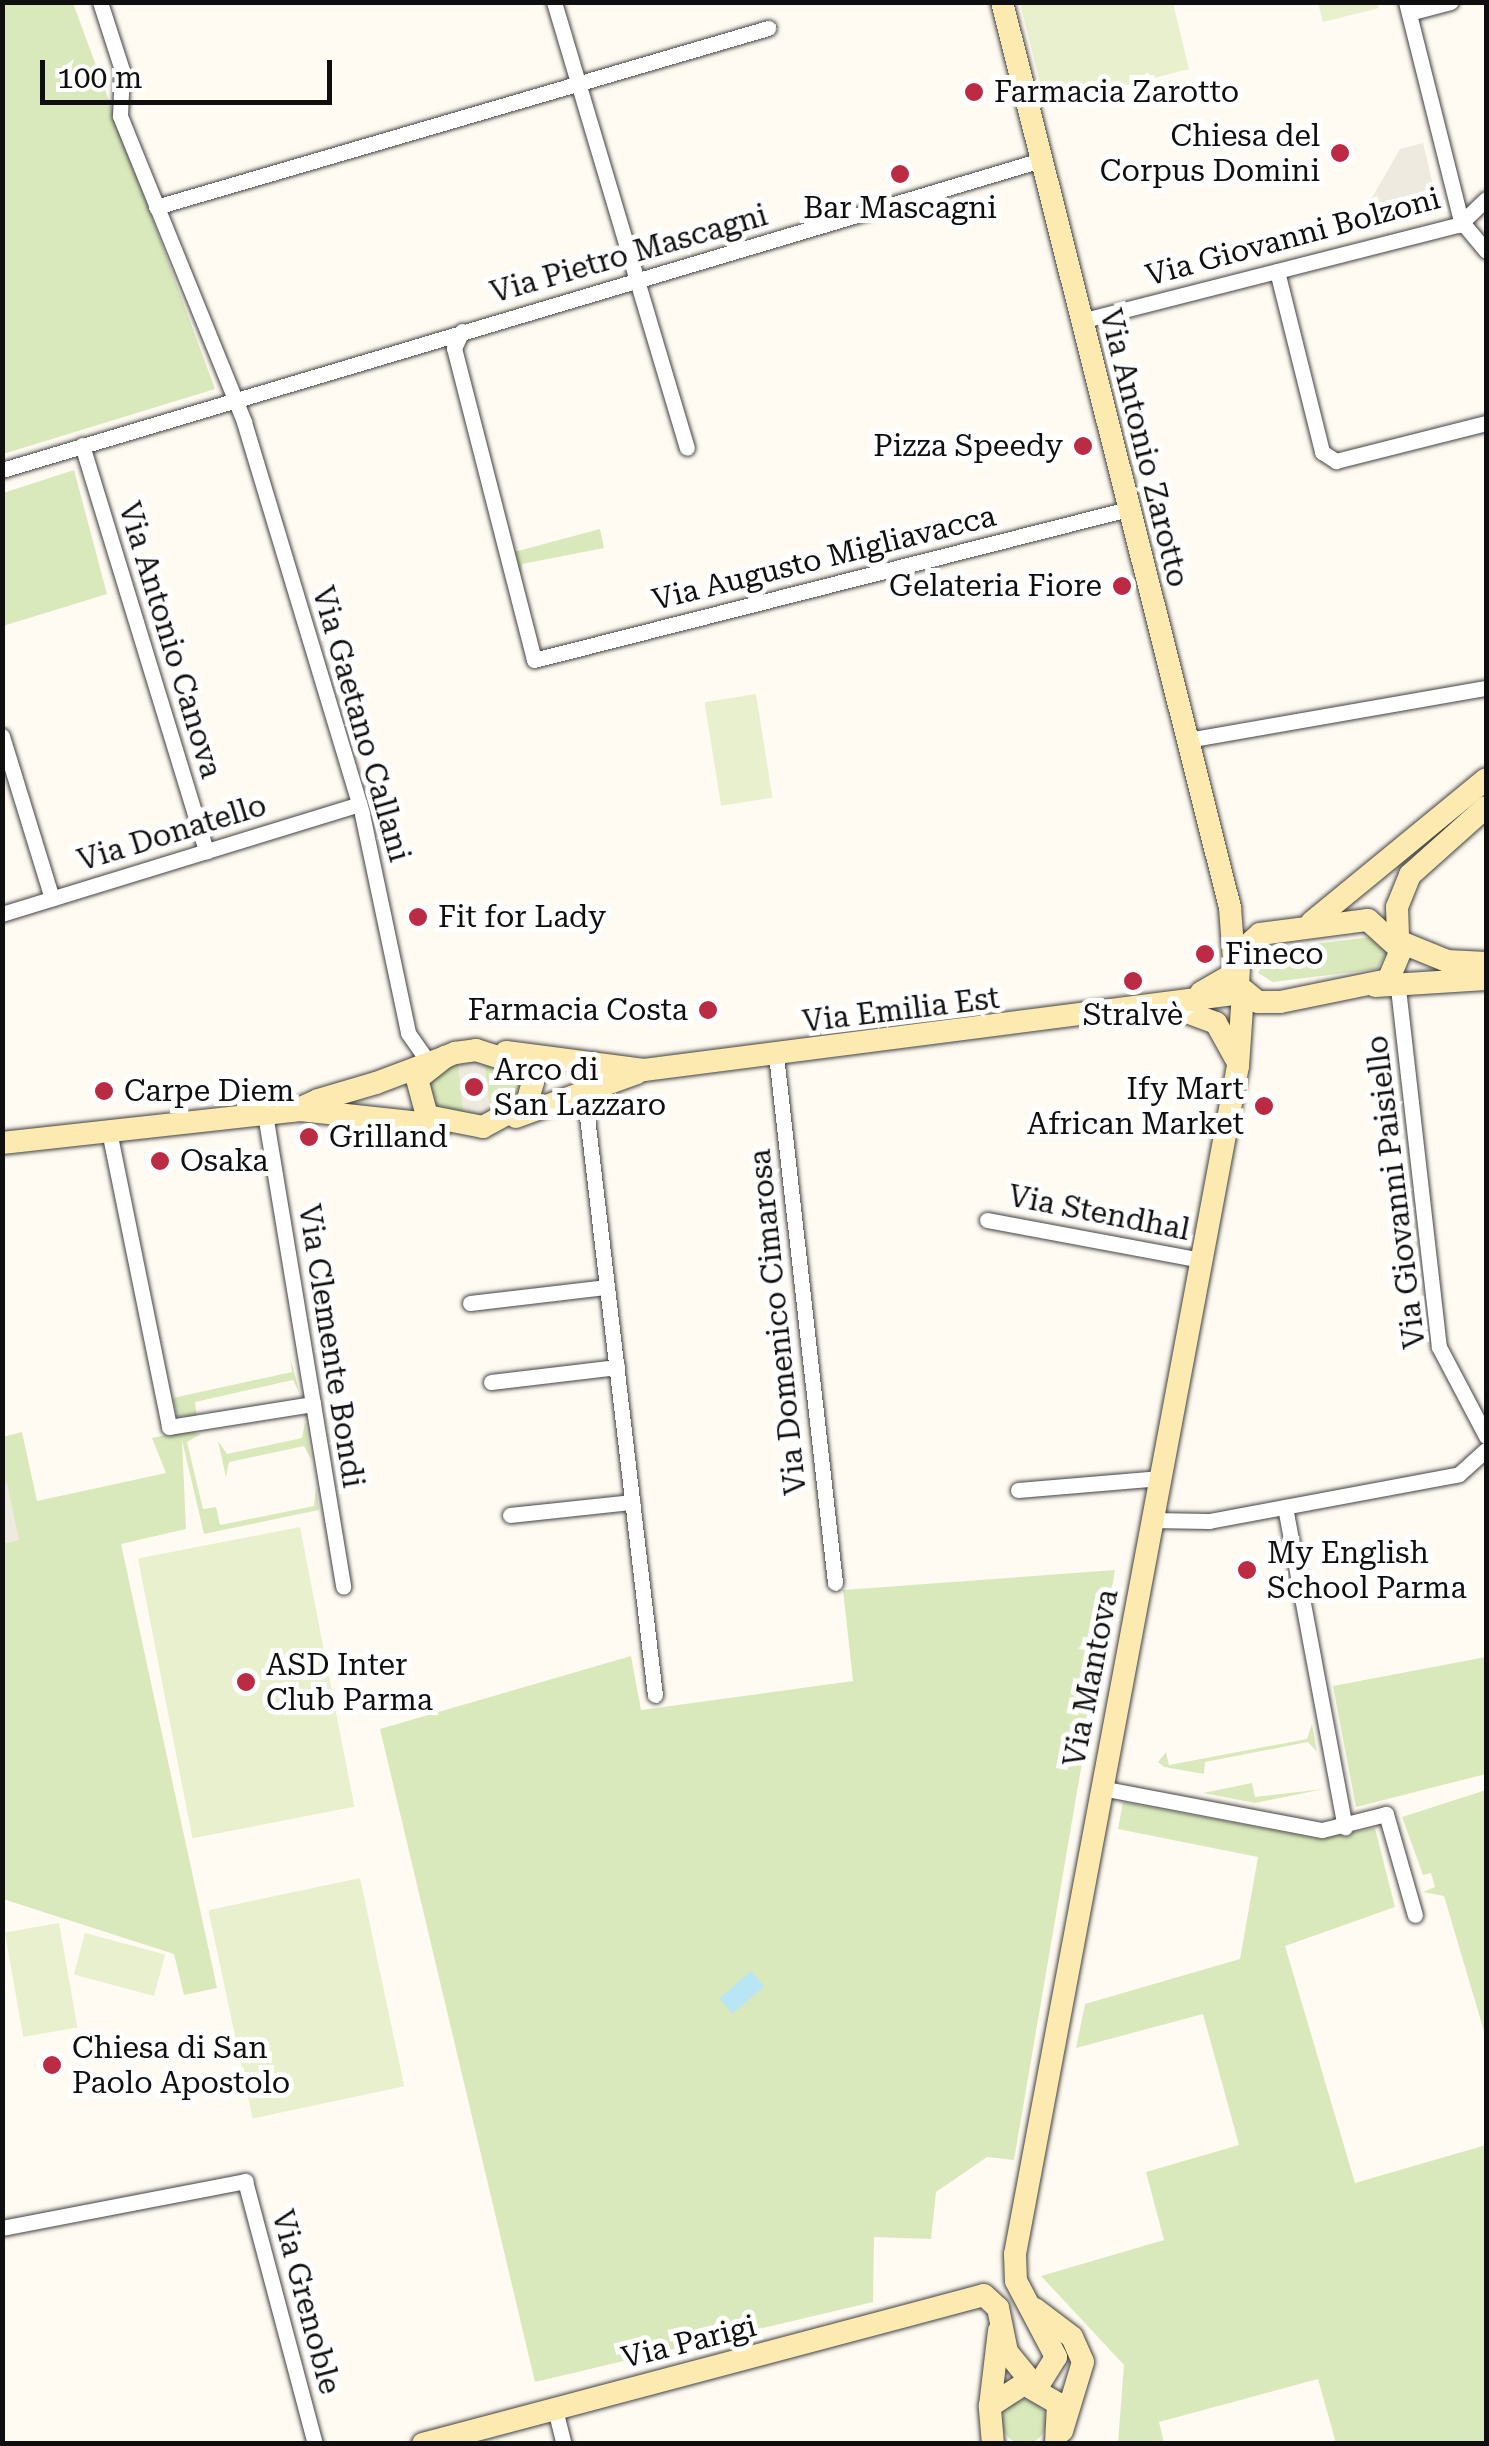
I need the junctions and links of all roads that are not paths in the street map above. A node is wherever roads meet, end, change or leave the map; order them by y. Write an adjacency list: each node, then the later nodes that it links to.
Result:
1 (100, 2): 10 (street, Via Gaetano Callani)
2 (554, 2): 7 (street)
3 (1002, 2): 8 (main road, Via Antonio Zarotto)
4 (1452, 2): 5 (street)
5 (1407, 8): 11 (street)
6 (768, 28): 7 (street)
7 (578, 84): 10 (street); 14 (street)
8 (1041, 160): 14 (street, Via Pietro Mascagni); 15 (main road, Via Antonio Zarotto)
9 (1486, 199): 11 (street)
10 (156, 207): 17 (street, Via Gaetano Callani)
11 (1461, 220): 12 (street); 13 (street, Via Giovanni Bolzoni)
12 (1486, 251)
13 (1276, 271): 15 (street, Via Giovanni Bolzoni); 18 (street)
14 (638, 281): 16 (street, Via Pietro Mascagni); 20 (street)
15 (1081, 321): 22 (main road, Via Antonio Zarotto)
16 (462, 331): 17 (street, Via Pietro Mascagni); 22 (street, Via Augusto Migliavacca)
17 (233, 399): 19 (street, Via Pietro Mascagni); 27 (street, Via Gaetano Callani)
18 (1486, 423)
19 (82, 445): 21 (street, Via Pietro Mascagni); 29 (street, Via Antonio Canova)
20 (687, 448)
21 (2, 470)
22 (1118, 511): 25 (main road, Via Antonio Zarotto)
23 (1486, 688): 25 (street)
24 (2, 736): 30 (street)
25 (1188, 740): 31 (main road, Via Antonio Zarotto)
26 (1486, 779): 33 (main road)
27 (359, 804): 29 (street, Via Donatello); 43 (street, Via Gaetano Callani)
28 (1486, 806): 34 (main road)
29 (206, 851): 30 (street, Via Donatello)
30 (52, 899): 32 (street, Via Donatello)
31 (1230, 908): 33 (main road); 37 (main road, Via Antonio Zarotto)
32 (2, 914)
33 (1296, 926): 34 (main road); 37 (main road)
34 (1398, 941): 35 (main road); 38 (main road)
35 (1486, 962)
36 (1486, 979): 38 (main road, Via Emilia Est)
37 (1239, 983): 39 (main road, Via Emilia Est); 40 (main road, Via Emilia Est); 44 (main road, Via Mantova)
38 (1387, 987): 39 (main road, Via Emilia Est); 60 (street, Via Giovanni Paisiello)
39 (1280, 1002): 44 (main road, Via Mantova)
40 (1164, 1006): 42 (main road, Via Emilia Est); 44 (main road)
41 (506, 1052): 43 (main road, Via Emilia Est); 45 (main road, Via Emilia Est); 49 (main road)
42 (776, 1055): 45 (main road, Via Emilia Est); 68 (street, Via Domenico Cimarosa)
43 (437, 1060): 47 (main road, Via Emilia Est); 50 (main road)
44 (1238, 1066): 54 (main road, Via Mantova)
45 (644, 1070): 46 (main road, Via Emilia Est)
46 (584, 1091): 49 (main road, Via Emilia Est); 55 (street)
47 (296, 1110): 48 (main road, Via Emilia Est); 50 (main road, Via Emilia Est)
48 (264, 1114): 51 (main road, Via Emilia Est); 59 (street, Via Clemente Bondi)
49 (512, 1118): 50 (main road, Via Emilia Est)
50 (453, 1127)
51 (109, 1131): 52 (main road, Via Emilia Est); 59 (street)
52 (2, 1143)
53 (987, 1220): 54 (street, Via Stendhal)
54 (1201, 1260): 62 (main road, Via Mantova)
55 (607, 1287): 56 (street); 57 (street)
56 (470, 1303)
57 (617, 1367): 58 (street); 64 (street)
58 (491, 1382)
59 (313, 1404): 69 (street, Via Clemente Bondi)
60 (1486, 1436)
61 (1486, 1450): 65 (street)
62 (1160, 1478): 63 (street); 67 (main road, Via Mantova)
63 (1018, 1490)
64 (632, 1502): 66 (street); 70 (street)
65 (1285, 1507): 67 (street); 72 (street)
66 (510, 1515)
67 (1152, 1520): 71 (main road, Via Mantova)
68 (835, 1583)
69 (343, 1587)
70 (655, 1695)
71 (1101, 1788): 72 (street); 75 (main road, Via Mantova)
72 (1345, 1827): 73 (street)
73 (1415, 1916)
74 (2, 2228): 83 (street, Via Grenoble)
75 (1014, 2254): 76 (main road); 77 (main road, Via Mantova)
76 (969, 2299): 78 (main road); 80 (main road, Via Parigi)
77 (1024, 2300): 79 (main road, Via Mantova); 82 (main road)
78 (1001, 2322): 79 (main road); 81 (main road)
79 (1036, 2386): 81 (main road); 82 (main road)
80 (555, 2409): 84 (main road, Via Parigi); 85 (street)
81 (988, 2411): 86 (main road); 87 (main road)
82 (1059, 2437)
83 (316, 2444)
84 (423, 2444)
85 (564, 2444)
86 (978, 2444)
87 (993, 2444)

